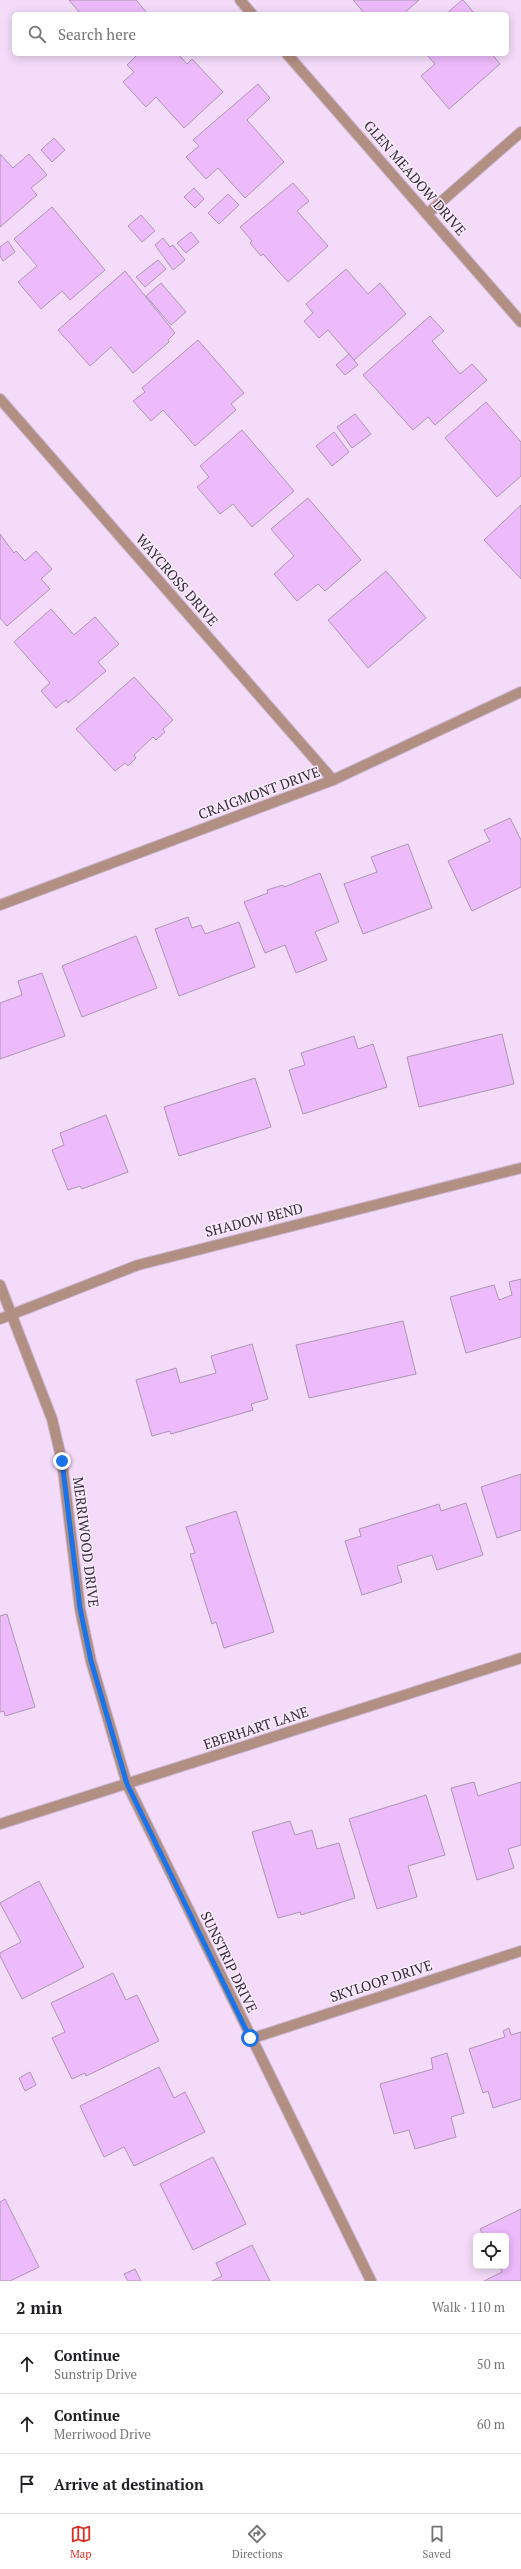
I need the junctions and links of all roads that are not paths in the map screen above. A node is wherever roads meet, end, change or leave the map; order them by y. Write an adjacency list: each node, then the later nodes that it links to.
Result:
1 (240, 0): 2 (street)
2 (250, 12)
3 (289, 56): 5 (street, GLEN MEADOW DRIVE)
4 (521, 132): 5 (street)
5 (427, 214): 6 (street, GLEN MEADOW DRIVE)
6 (521, 322)
7 (0, 399): 9 (street, WAYCROSS DRIVE)
8 (521, 692): 9 (street, CRAIGMONT DRIVE)
9 (333, 780): 10 (street, CRAIGMONT DRIVE)
10 (0, 905)
11 (521, 1168): 13 (street, SHADOW BEND)
12 (0, 1285): 13 (street, MERRIWOOD DRIVE)
13 (11, 1315): 14 (street, SHADOW BEND); 16 (street, MERRIWOOD DRIVE)
14 (0, 1319)
15 (521, 1658): 16 (street, EBERHART LANE)
16 (127, 1784): 17 (street, EBERHART LANE); 19 (street, SUNSTRIP DRIVE)
17 (0, 1824)
18 (521, 1951): 19 (street, SKYLOOP DRIVE)
19 (250, 2038): 20 (street, SUNSTRIP DRIVE)
20 (371, 2281)

